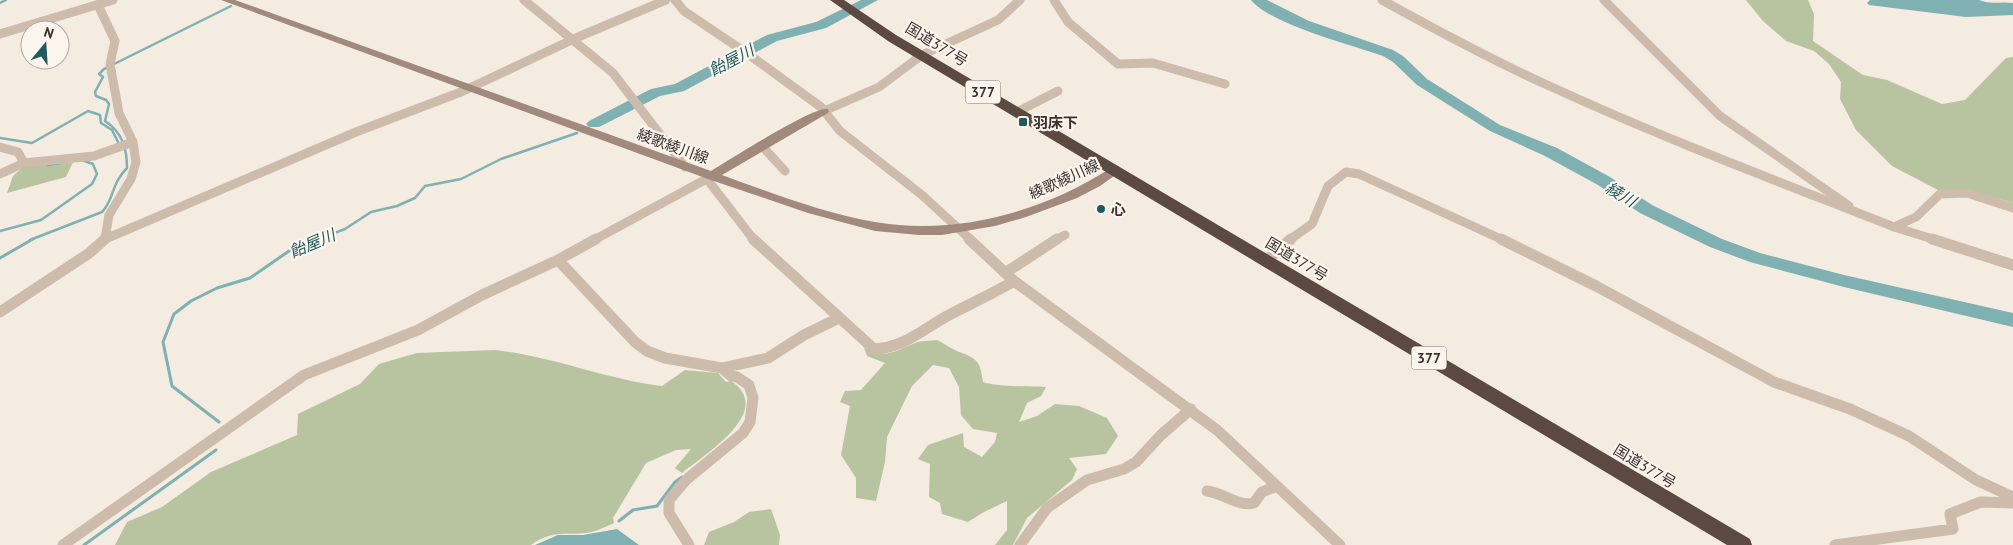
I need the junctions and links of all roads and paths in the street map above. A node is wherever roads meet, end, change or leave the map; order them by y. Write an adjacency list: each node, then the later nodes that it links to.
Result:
1 (80, 0): 13 (street)
2 (113, 0): 11 (street)
3 (226, 0): 18 (main road, 綾歌綾川線)
4 (524, 0): 15 (street)
5 (666, 0): 15 (street)
6 (675, 0): 20 (street)
7 (1020, 0): 16 (street)
8 (1054, 0): 17 (street)
9 (1382, 0): 32 (street)
10 (1604, 0): 32 (street)
11 (98, 5): 13 (street); 22 (street)
12 (844, 5): 16 (highway, 国道377号 / 377)
13 (86, 8): 14 (street)
14 (0, 34)
15 (575, 40): 18 (street); 26 (street)
16 (922, 55): 20 (street); 21 (highway, 国道377号 / 377)
17 (1224, 84)
18 (470, 88): 26 (main road, 綾歌綾川線); 36 (street)
19 (1058, 90): 21 (street)
20 (824, 111): 23 (main road); 34 (street)
21 (1017, 112): 28 (highway, 国道377号 / 377)
22 (127, 144): 25 (street); 36 (street)
23 (762, 146): 27 (street); 30 (main road)
24 (0, 147): 25 (street)
25 (24, 163): 29 (street)
26 (685, 166): 30 (main road, 綾歌綾川線)
27 (785, 171)
28 (1116, 172): 34 (main road, 綾歌綾川線); 38 (highway, 国道377号 / 377)
29 (0, 174)
30 (710, 177): 34 (main road, 綾歌綾川線); 37 (street); 43 (street)
31 (2013, 208): 33 (street)
32 (1856, 212): 33 (street)
33 (1894, 227): 39 (street)
34 (957, 229): 40 (street)
35 (1065, 235): 40 (street)
36 (105, 239): 42 (street)
37 (558, 260): 44 (street); 50 (street)
38 (1266, 261): 48 (street); 54 (highway, 国道377号 / 377)
39 (2013, 265)
40 (1005, 273): 41 (street)
41 (1014, 281): 43 (street); 45 (street)
42 (0, 312)
43 (839, 318): 44 (street)
44 (722, 368): 51 (street)
45 (1191, 409): 46 (street); 52 (street)
46 (1277, 486): 47 (street); 53 (street)
47 (1207, 491)
48 (2013, 497)
49 (2013, 503): 55 (street)
50 (63, 545)
51 (689, 545)
52 (1020, 545)
53 (1340, 545)
54 (1743, 545)
55 (1835, 545)

